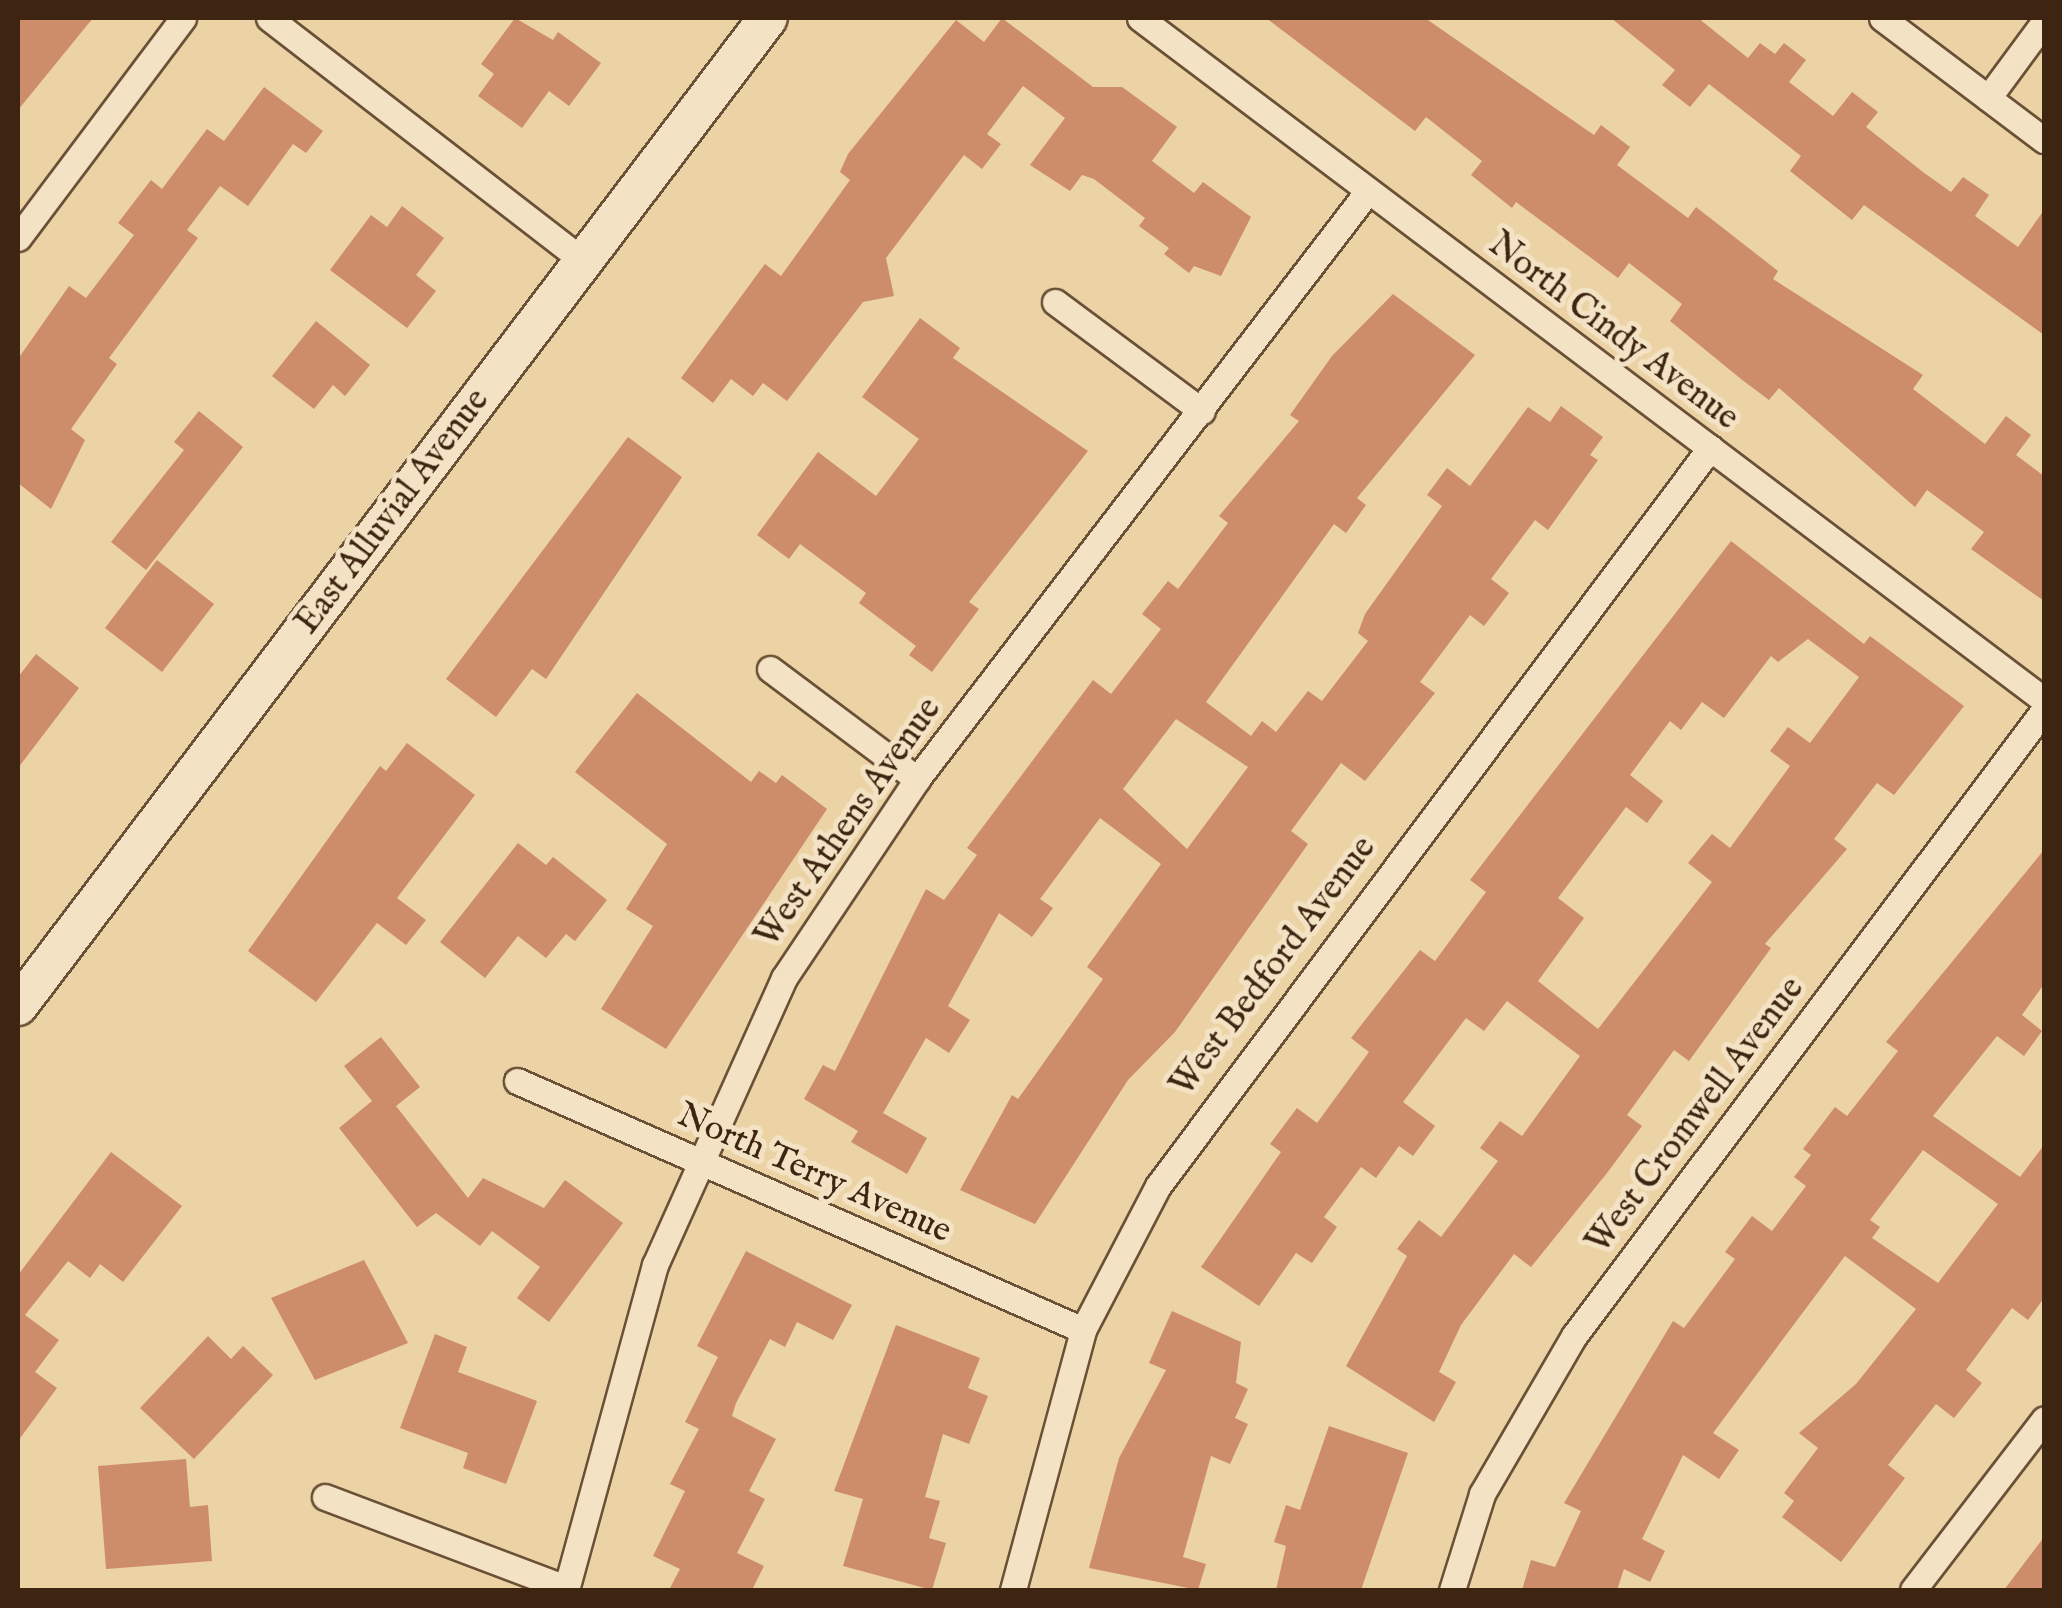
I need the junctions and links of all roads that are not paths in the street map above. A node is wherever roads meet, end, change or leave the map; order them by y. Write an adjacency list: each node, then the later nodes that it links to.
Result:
1 (183, 18): 10 (street)
2 (269, 18): 11 (street)
3 (768, 18): 11 (street, East Alluvial Avenue)
4 (1140, 18): 9 (street, North Cindy Avenue)
5 (1882, 18): 7 (street)
6 (2044, 22): 7 (street)
7 (1988, 98): 8 (street)
8 (2044, 140)
9 (1368, 192): 13 (street, West Athens Avenue); 14 (street, North Cindy Avenue)
10 (18, 238)
11 (583, 261): 19 (street, East Alluvial Avenue)
12 (1055, 302): 13 (street)
13 (1202, 411): 18 (street, West Athens Avenue)
14 (1710, 448): 16 (street, North Cindy Avenue); 22 (street, West Bedford Avenue)
15 (770, 669): 18 (street)
16 (2044, 700)
17 (2044, 710): 27 (street, West Cromwell Avenue)
18 (916, 779): 21 (street, West Athens Avenue)
19 (18, 1006)
20 (516, 1080): 21 (street, North Terry Avenue)
21 (696, 1160): 22 (street, North Terry Avenue); 25 (street, West Athens Avenue)
22 (1083, 1330): 26 (street, West Bedford Avenue)
23 (2044, 1419): 28 (street)
24 (325, 1497): 25 (street)
25 (565, 1590)
26 (1012, 1590)
27 (1452, 1590)
28 (1913, 1590)

